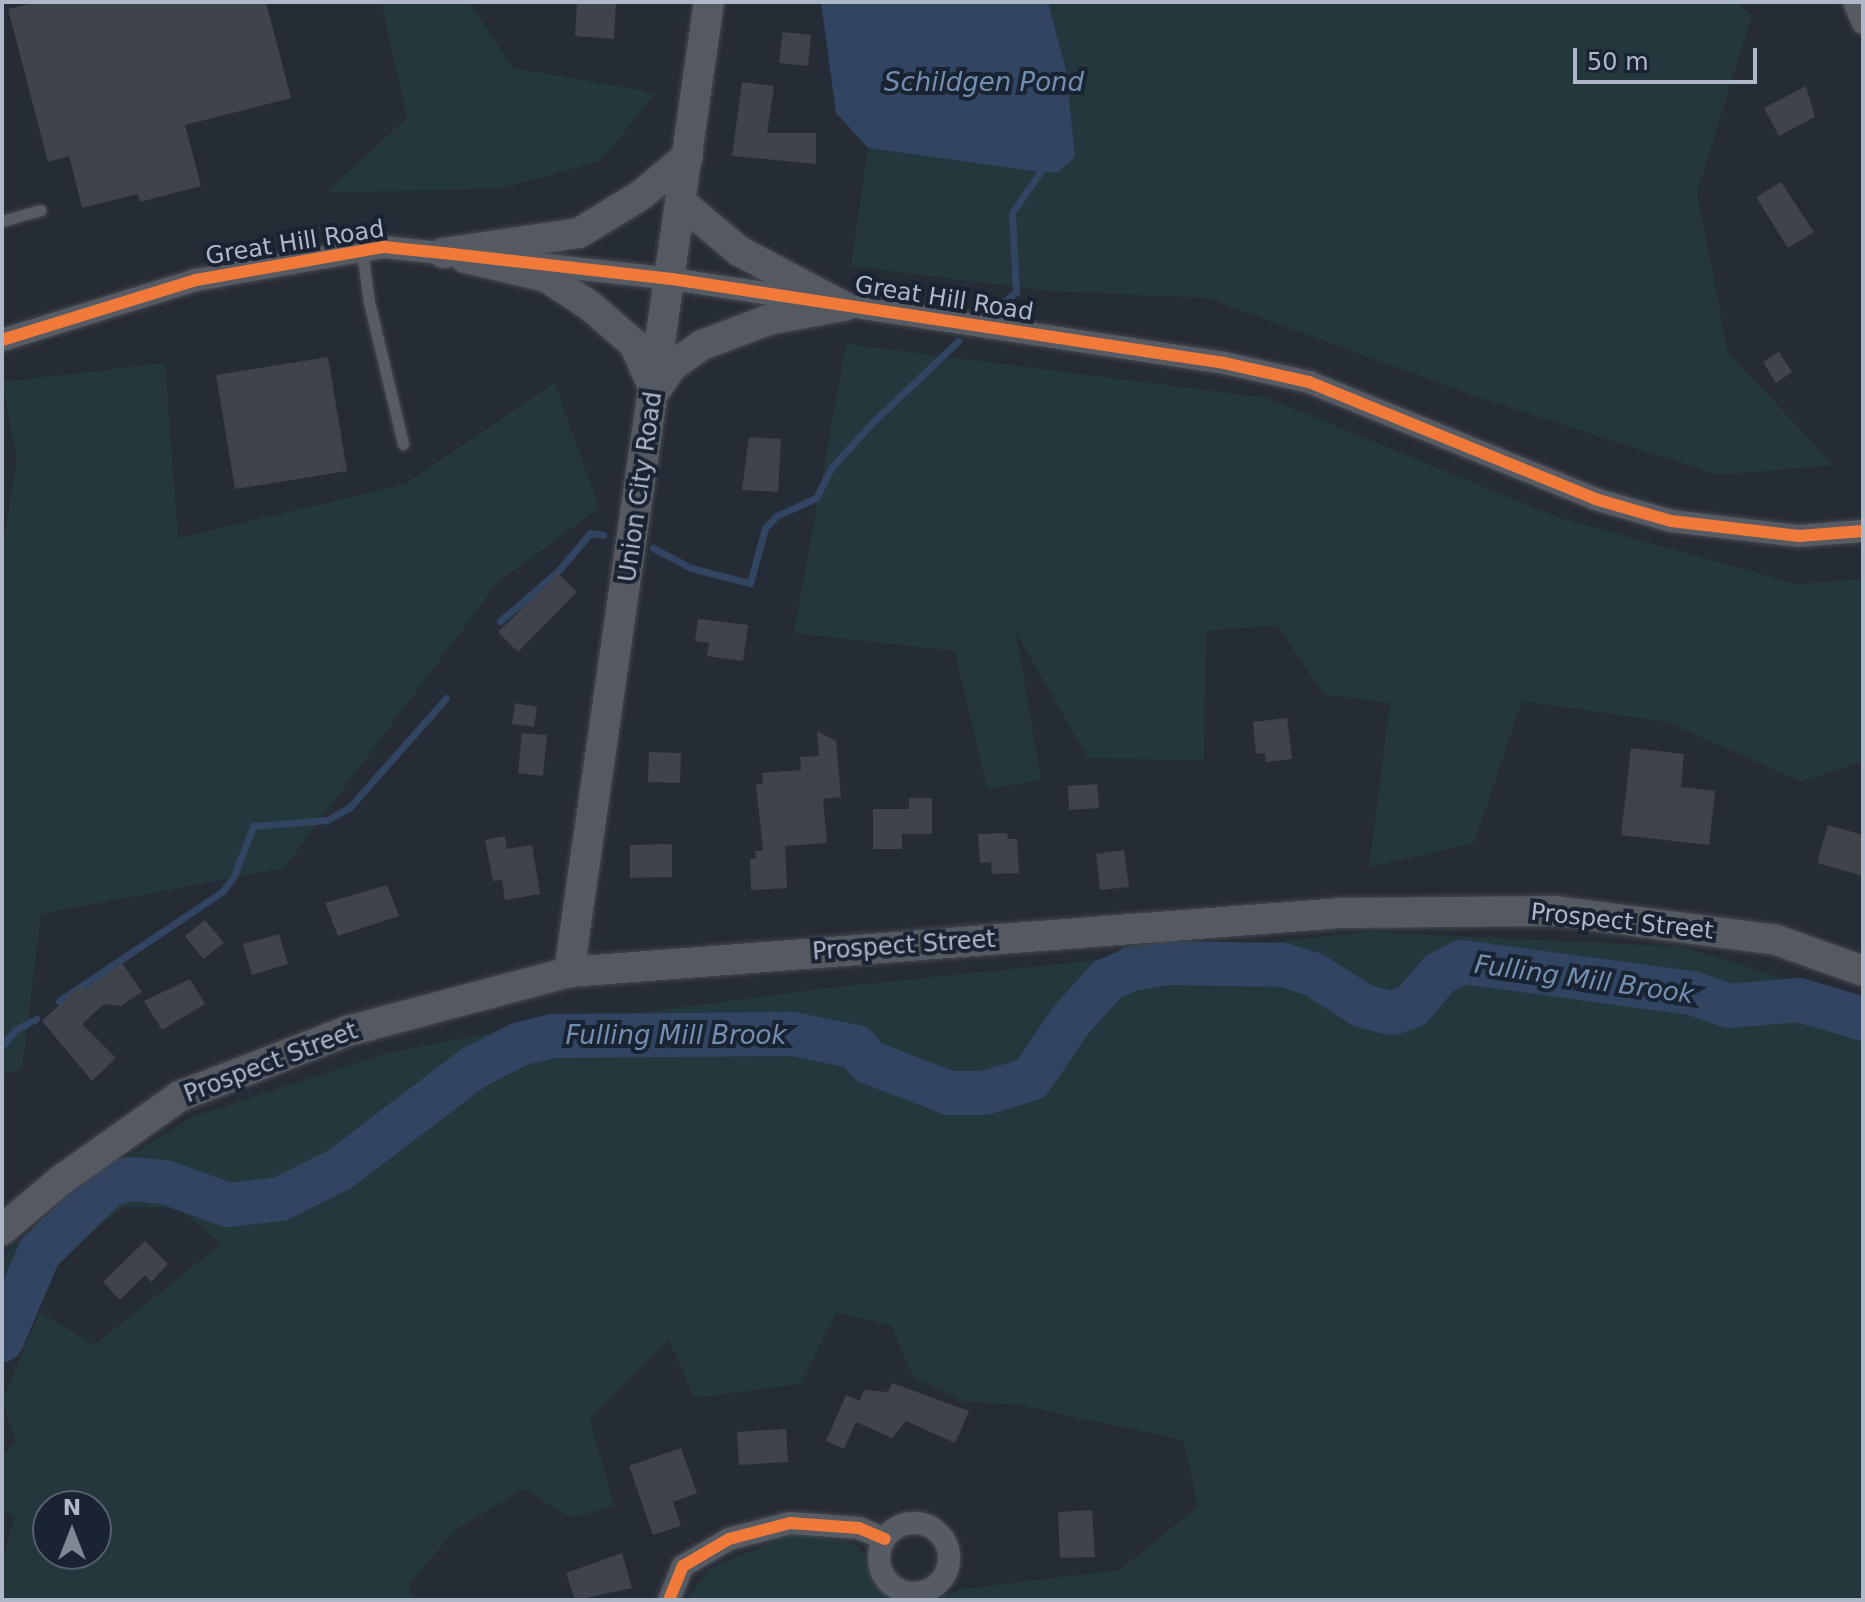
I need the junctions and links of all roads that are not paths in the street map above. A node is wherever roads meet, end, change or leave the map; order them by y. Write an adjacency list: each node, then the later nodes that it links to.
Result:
1 (709, 2): 4 (main road, Union City Road)
2 (1854, 2): 3 (street)
3 (1863, 23)
4 (688, 156): 5 (main road, Union City Road); 9 (main road)
5 (682, 203): 10 (main road, Union City Road); 11 (main road)
6 (40, 210): 7 (lane)
7 (2, 221)
8 (362, 251): 9 (street, Great Hill Road); 12 (street, Great Hill Road); 14 (lane)
9 (443, 253): 10 (street, Great Hill Road); 13 (main road)
10 (672, 279): 11 (street, Great Hill Road); 13 (main road, Union City Road)
11 (843, 306): 13 (main road); 15 (street, Great Hill Road)
12 (2, 340)
13 (655, 391): 17 (main road, Union City Road)
14 (403, 444)
15 (1863, 531)
16 (1863, 971): 17 (main road, Prospect Street)
17 (569, 972): 18 (main road, Prospect Street)
18 (2, 1230)
19 (885, 1539): 20 (street)
20 (669, 1600)

